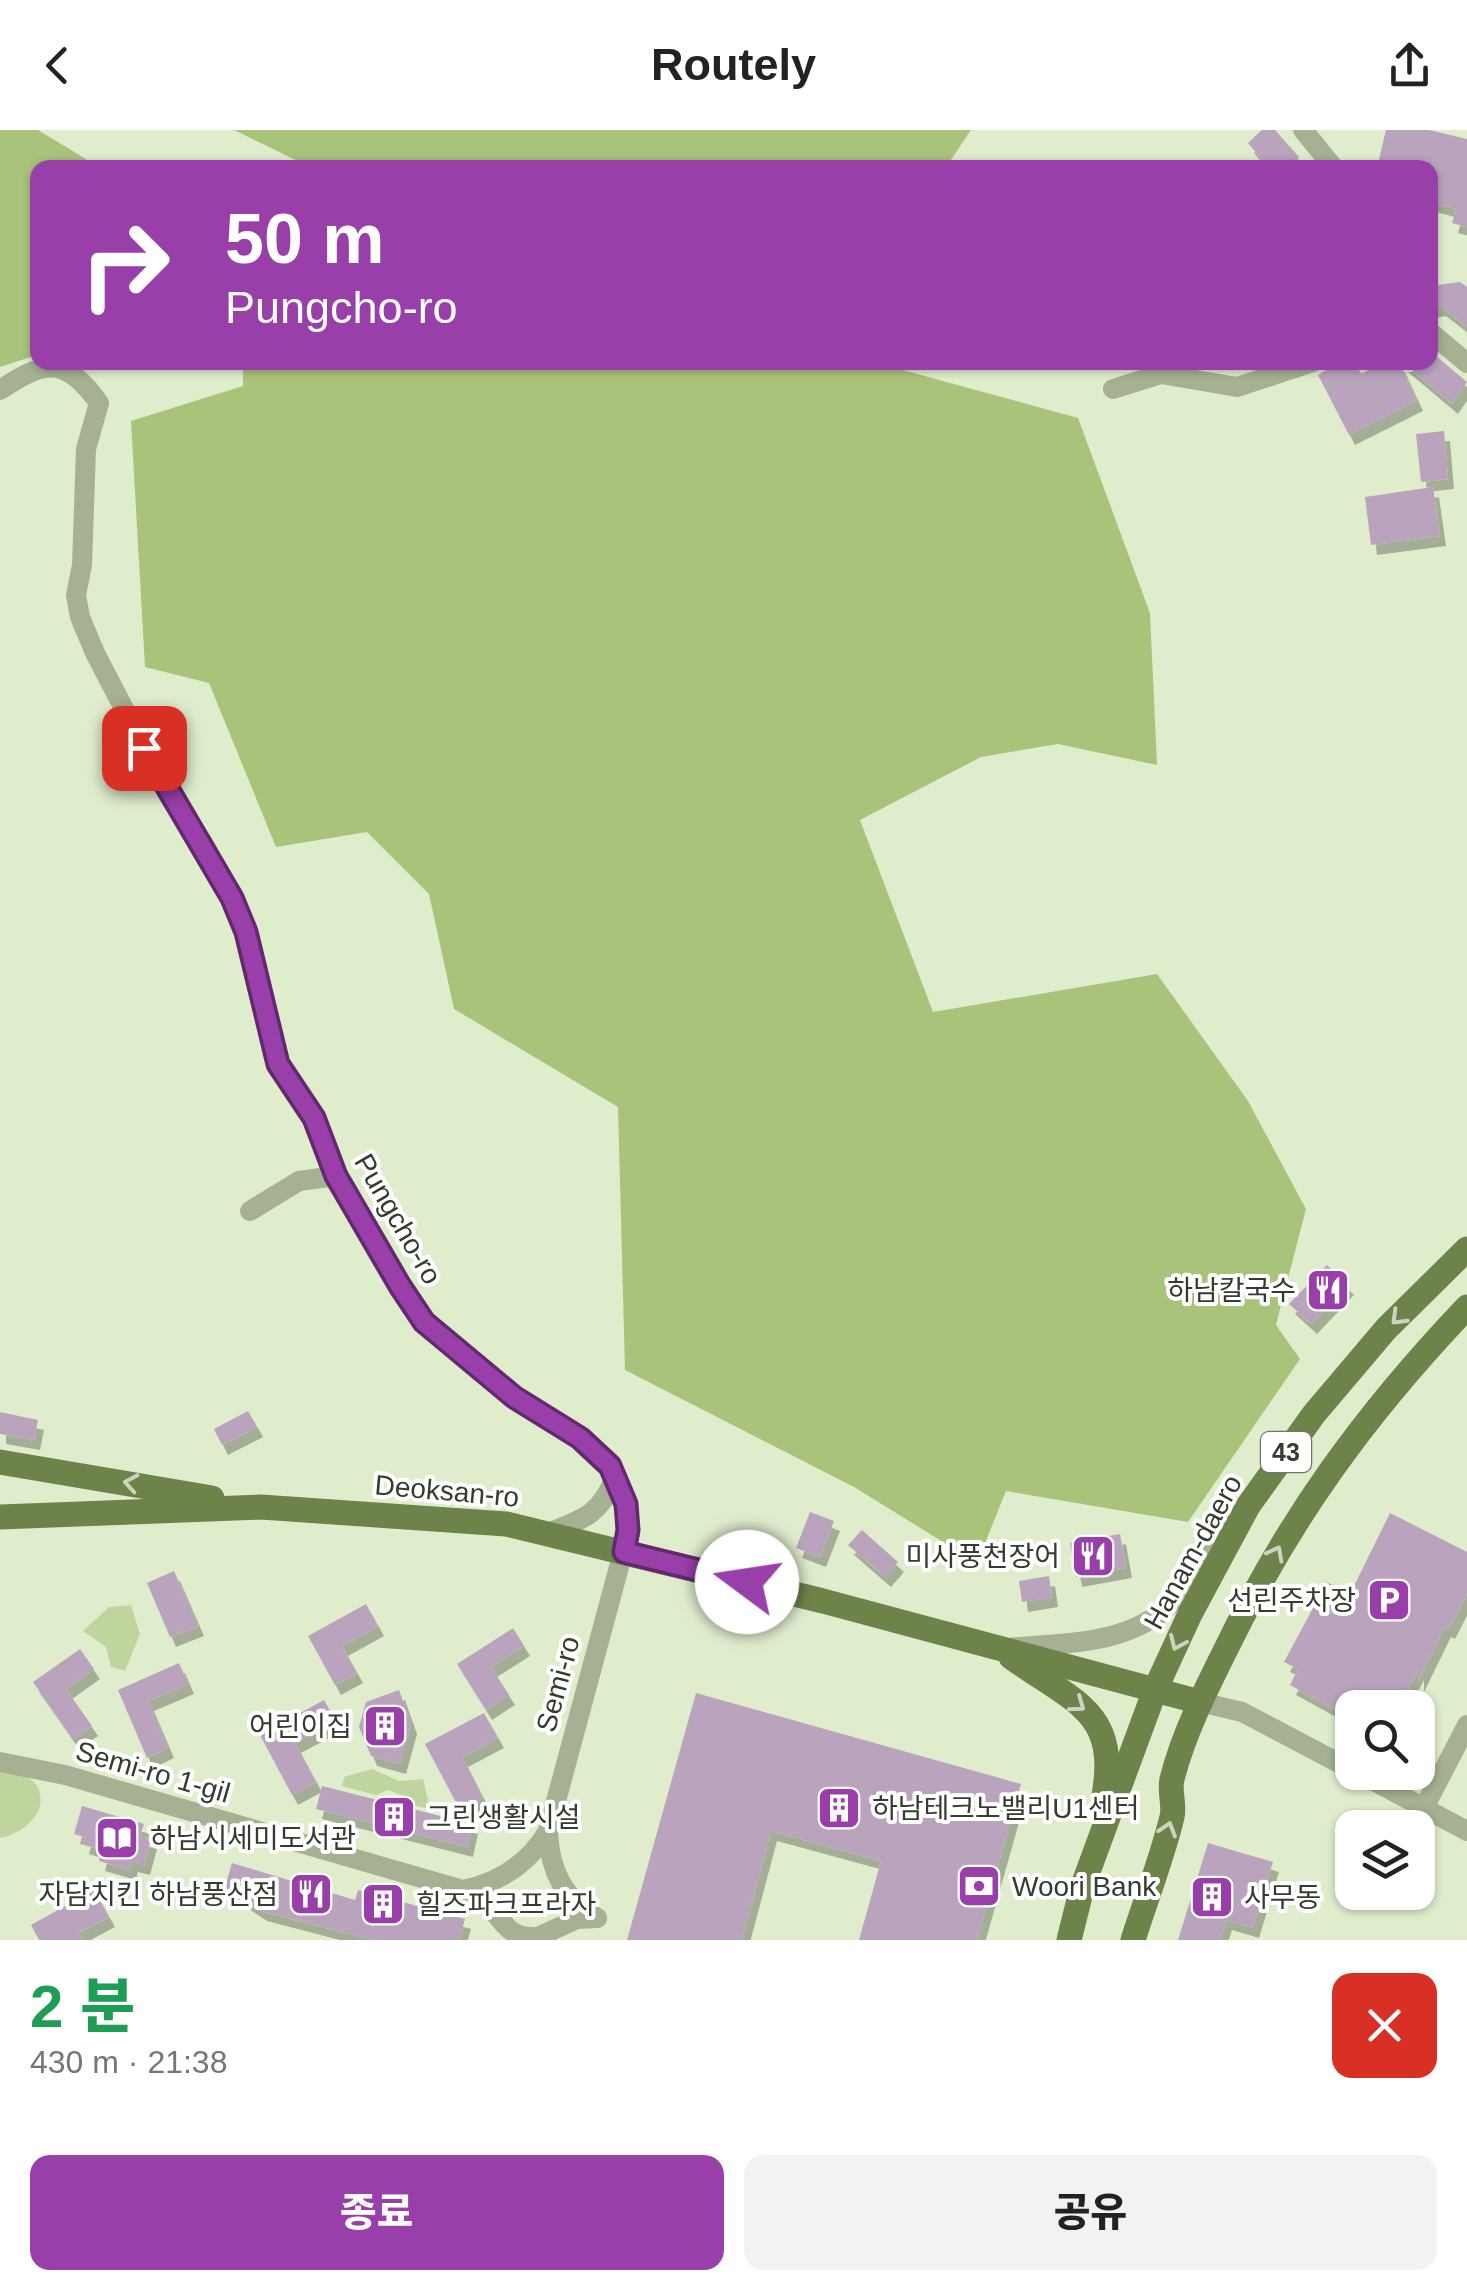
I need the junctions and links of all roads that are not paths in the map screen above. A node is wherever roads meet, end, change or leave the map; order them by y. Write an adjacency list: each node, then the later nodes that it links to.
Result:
1 (1302, 130): 2 (street)
2 (1327, 160)
3 (1438, 339): 4 (street)
4 (1467, 364)
5 (36, 370): 9 (street, Pungcho-ro)
6 (64, 370): 10 (street, Pungcho-ro)
7 (1288, 370): 8 (street)
8 (1112, 389)
9 (0, 390)
10 (336, 1176): 11 (street); 15 (street, Pungcho-ro)
11 (250, 1211)
12 (1467, 1249): 16 (main road, Hanam-daero / 43, one-way to 16)
13 (1467, 1307): 23 (main road, 43, one-way to 13)
14 (0, 1462): 17 (main road, Deoksan-ro, one-way to 14)
15 (616, 1475): 19 (street); 20 (street)
16 (1248, 1506): 21 (street); 22 (main road, Hanam-daero / 43, one-way to 22)
17 (261, 1507): 18 (main road, Deoksan-ro); 19 (main road, Deoksan-ro)
18 (0, 1517)
19 (550, 1532): 20 (main road, Deoksan-ro)
20 (624, 1552): 21 (main road); 29 (street, Semi-ro)
21 (999, 1648): 22 (main road); 34 (main road, one-way to 34)
22 (1155, 1690): 23 (main road); 34 (main road, Hanam-daero / 43)
23 (1200, 1702): 25 (street); 41 (main road, 43, one-way to 23)
24 (1467, 1726): 28 (street)
25 (1335, 1761)
26 (0, 1762): 35 (street, Semi-ro 1-gil)
27 (1390, 1790): 28 (street)
28 (1424, 1808): 30 (street)
29 (548, 1830): 31 (street); 32 (street)
30 (1467, 1831)
31 (522, 1864): 32 (street); 33 (street)
32 (556, 1874): 36 (street)
33 (502, 1877): 35 (street); 37 (street)
34 (1082, 1888): 40 (main road, Hanam-daero / 43)
35 (464, 1890): 37 (street, Semi-ro 1-gil)
36 (566, 1895): 38 (street); 38 (street)
37 (502, 1927): 39 (street)
38 (554, 1927): 39 (street)
39 (532, 1938)
40 (1069, 1940)
41 (1133, 1940)

